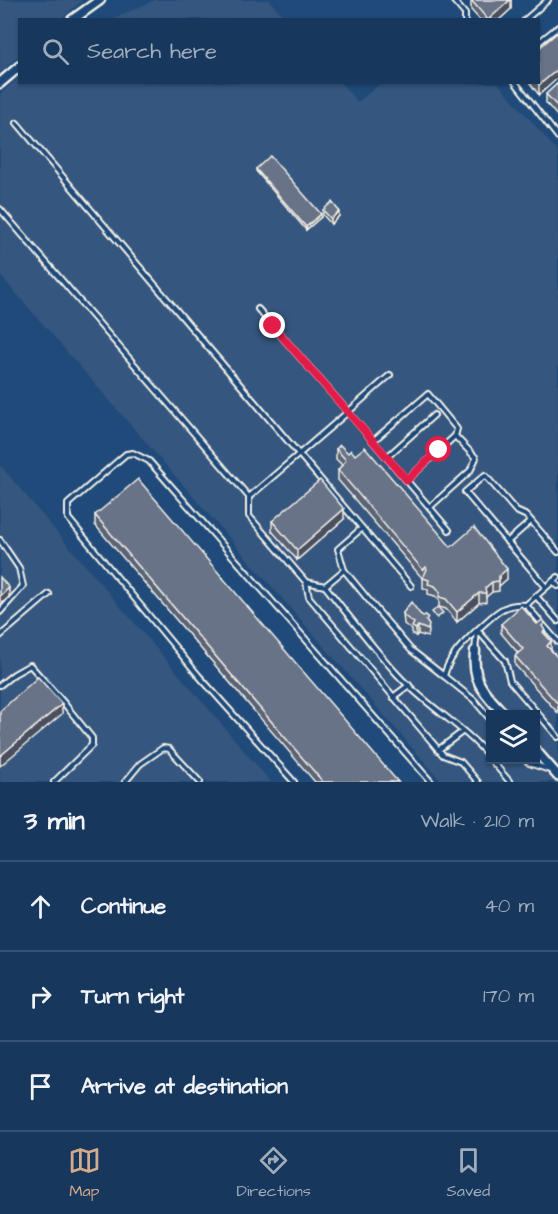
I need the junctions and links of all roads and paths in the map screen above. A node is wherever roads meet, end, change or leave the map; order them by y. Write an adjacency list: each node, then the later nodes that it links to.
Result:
1 (100, 0): 4 (street)
2 (453, 0): 5 (lane)
3 (548, 0): 6 (lane)
4 (75, 18)
5 (465, 18)
6 (527, 18)
7 (558, 27): 8 (lane)
8 (540, 42)
9 (18, 68): 10 (street)
10 (0, 83)
11 (517, 84): 13 (lane)
12 (17, 123): 21 (lane)
13 (558, 137)
14 (0, 209): 24 (lane)
15 (258, 309): 17 (lane)
16 (390, 375): 17 (lane)
17 (348, 412): 20 (lane); 21 (lane)
18 (434, 415): 22 (lane)
19 (455, 436): 20 (lane); 23 (lane); 25 (lane)
20 (374, 441): 22 (lane)
21 (299, 454): 24 (lane); 27 (lane)
22 (387, 457): 23 (lane)
23 (407, 480): 25 (lane)
24 (249, 497): 35 (lane)
25 (429, 507): 28 (lane)
26 (531, 520): 30 (lane); 30 (lane); 31 (lane)
27 (362, 528): 32 (lane); 37 (lane)
28 (449, 530)
29 (0, 540): 43 (lane)
30 (507, 542): 39 (lane)
31 (558, 552)
32 (344, 570): 36 (lane); 49 (lane)
33 (558, 577): 34 (lane)
34 (553, 581): 38 (lane); 39 (lane)
35 (306, 582): 36 (lane); 52 (lane)
36 (325, 586): 51 (lane)
37 (411, 586)
38 (558, 586)
39 (546, 587): 41 (lane)
40 (49, 594): 46 (lane)
41 (536, 596): 42 (lane); 44 (lane)
42 (526, 605): 45 (lane); 47 (lane)
43 (0, 612)
44 (558, 621)
45 (477, 630): 48 (lane); 49 (lane); 56 (lane)
46 (0, 636)
47 (558, 642)
48 (475, 651): 53 (street)
49 (444, 676): 54 (lane)
50 (0, 686): 63 (lane)
51 (409, 686): 52 (lane); 55 (lane)
52 (393, 697): 57 (lane)
53 (501, 710)
54 (486, 714)
55 (462, 732): 57 (lane); 58 (lane)
56 (558, 737)
57 (438, 750): 68 (lane)
58 (486, 753)
59 (540, 756): 62 (street)
60 (495, 764): 69 (lane)
61 (531, 764): 62 (lane)
62 (556, 774)
63 (54, 782)
64 (125, 782): 65 (lane)
65 (200, 782)
66 (294, 782): 67 (lane)
67 (431, 782)
68 (478, 782)
69 (510, 782)

